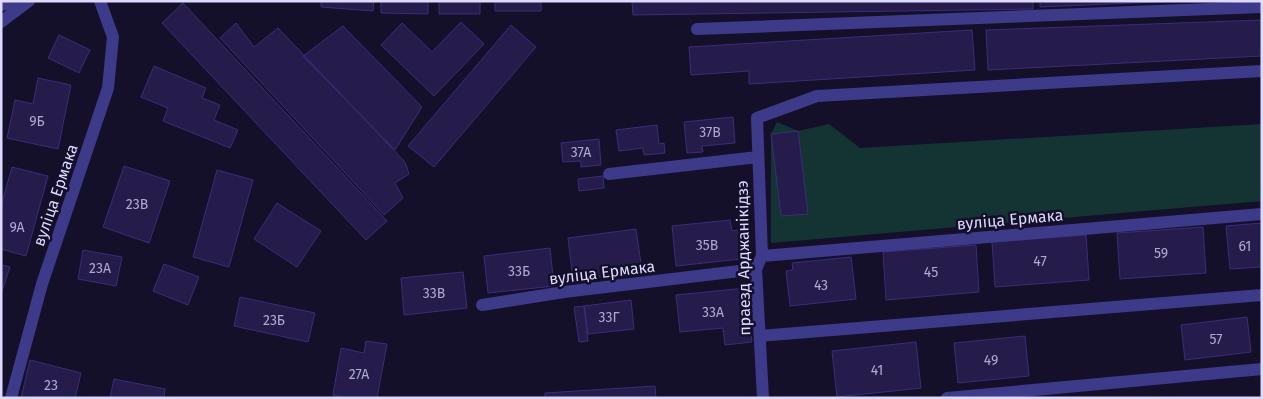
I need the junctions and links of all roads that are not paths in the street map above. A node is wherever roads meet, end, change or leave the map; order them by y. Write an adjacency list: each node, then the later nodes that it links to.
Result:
1 (24, 1): 4 (street)
2 (29, 1): 6 (street)
3 (100, 1): 18 (street, вуліца Ермака)
4 (1, 5)
5 (1262, 7): 7 (street)
6 (1, 22)
7 (697, 29)
8 (1262, 71): 9 (street, праезд Арджанікідзэ)
9 (758, 157): 10 (street); 12 (street, праезд Арджанікідзэ)
10 (609, 174)
11 (1262, 214): 12 (street, вуліца Ермака)
12 (762, 256): 13 (street, праезд Арджанікідзэ)
13 (756, 269): 15 (street, вуліца Ермака); 16 (street, праезд Арджанікідзэ)
14 (1262, 295): 16 (street)
15 (482, 305)
16 (760, 336): 19 (street, праезд Арджанікідзэ)
17 (1262, 369): 20 (street)
18 (11, 398)
19 (762, 398)
20 (947, 398)

